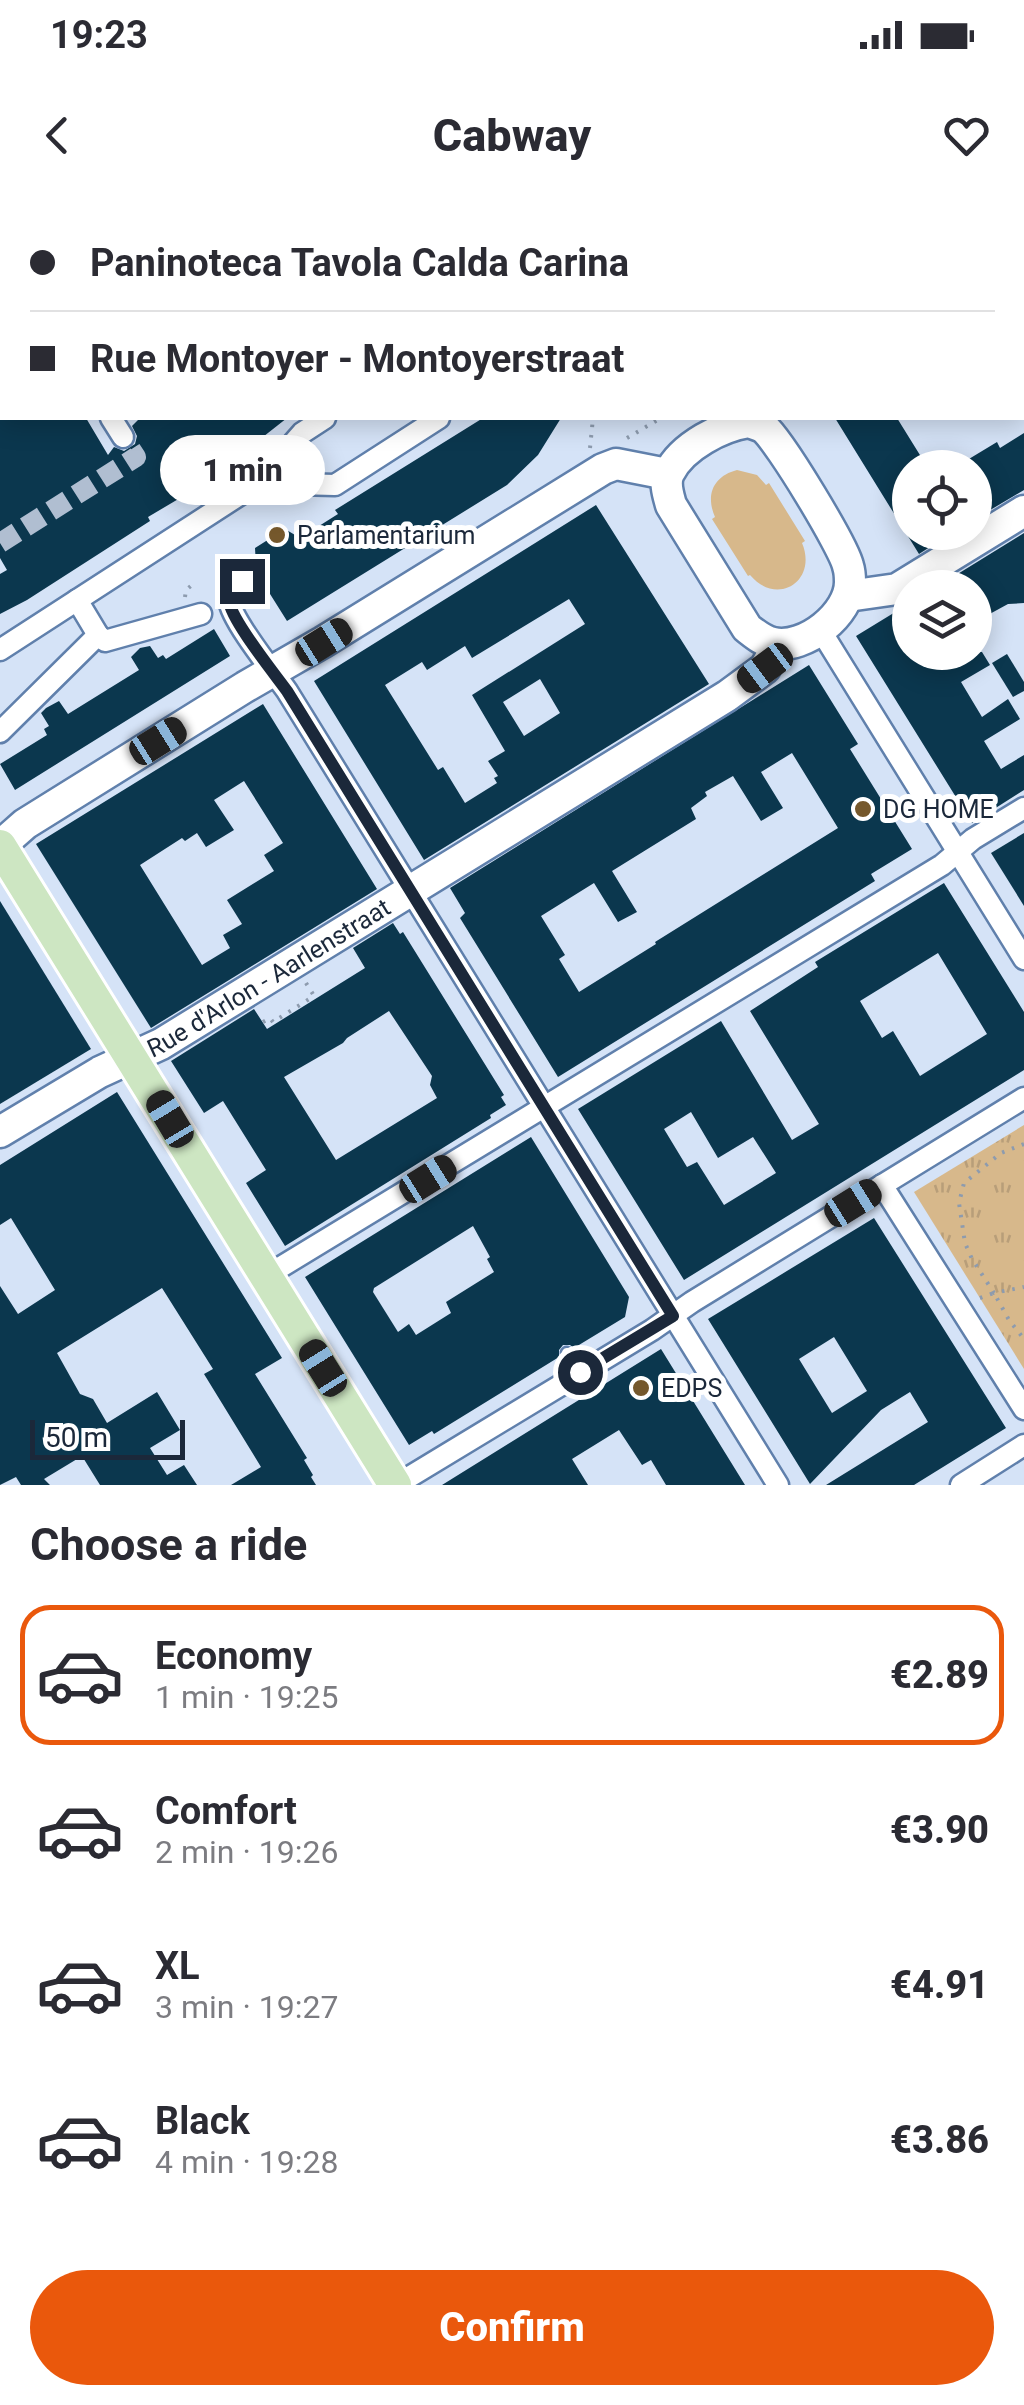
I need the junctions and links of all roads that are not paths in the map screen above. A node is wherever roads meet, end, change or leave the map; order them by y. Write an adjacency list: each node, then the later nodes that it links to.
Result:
1 (112, 420): 5 (street)
2 (322, 420): 7 (street)
3 (436, 420): 7 (street)
4 (750, 420): 6 (street); 10 (street)
5 (123, 437)
6 (667, 474): 15 (street); 17 (street)
7 (258, 483): 11 (street)
8 (1024, 511): 10 (street)
9 (242, 581): 17 (street)
10 (848, 596): 13 (street)
11 (78, 600): 14 (street); 16 (street)
12 (201, 614): 14 (street)
13 (821, 631): 15 (street); 21 (street)
14 (98, 635): 18 (street)
15 (778, 644): 22 (street, Rue d'Arlon - Aarlenstraat)
16 (0, 650)
17 (273, 671): 20 (street); 22 (street)
18 (0, 732)
19 (1024, 808): 21 (street)
20 (0, 846): 24 (main road)
21 (957, 852): 23 (street); 26 (street)
22 (410, 890): 24 (street, Rue d'Arlon - Aarlenstraat); 26 (street)
23 (1024, 959)
24 (132, 1058): 27 (street, Rue d'Arlon - Aarlenstraat); 29 (main road)
25 (1024, 1098): 28 (street)
26 (544, 1107): 29 (street); 30 (street)
27 (0, 1132)
28 (882, 1185): 30 (street); 33 (street)
29 (266, 1276): 35 (main road)
30 (673, 1316): 32 (street); 36 (street)
31 (567, 1353): 32 (lane)
32 (580, 1372): 35 (street)
33 (1024, 1409)
34 (1024, 1445): 37 (street)
35 (395, 1485)
36 (778, 1485)
37 (961, 1485)

